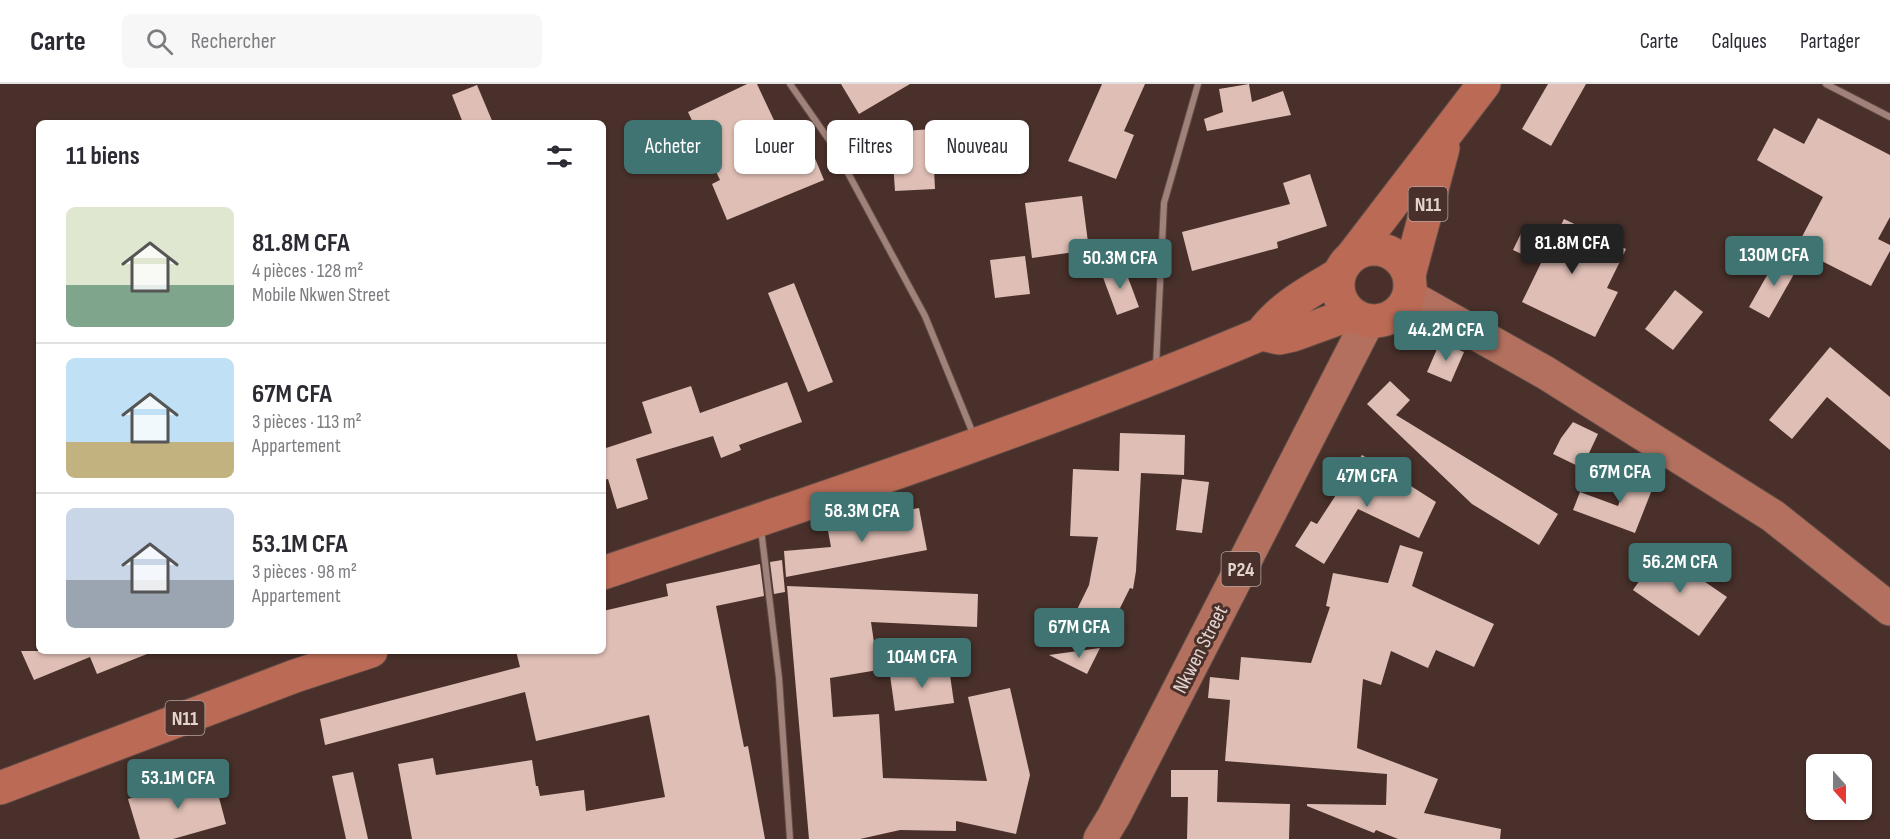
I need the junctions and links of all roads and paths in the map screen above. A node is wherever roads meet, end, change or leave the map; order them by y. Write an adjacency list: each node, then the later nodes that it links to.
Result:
1 (790, 84): 12 (street)
2 (1198, 84): 11 (street)
3 (1484, 84): 6 (highway, N11)
4 (1826, 84): 5 (street)
5 (1890, 117)
6 (1448, 132): 7 (highway); 8 (highway, N11)
7 (1346, 265): 8 (highway); 9 (highway); 10 (highway)
8 (1409, 286): 9 (highway); 15 (main road)
9 (1359, 317): 10 (highway); 18 (main road, Nkwen Street / P24)
10 (1261, 334): 11 (highway)
11 (1156, 379): 12 (highway)
12 (978, 445): 13 (highway)
13 (760, 520): 14 (highway); 19 (street)
14 (606, 572)
15 (1890, 609)
16 (362, 654): 17 (highway, N11)
17 (0, 788)
18 (1107, 828)
19 (790, 839)

